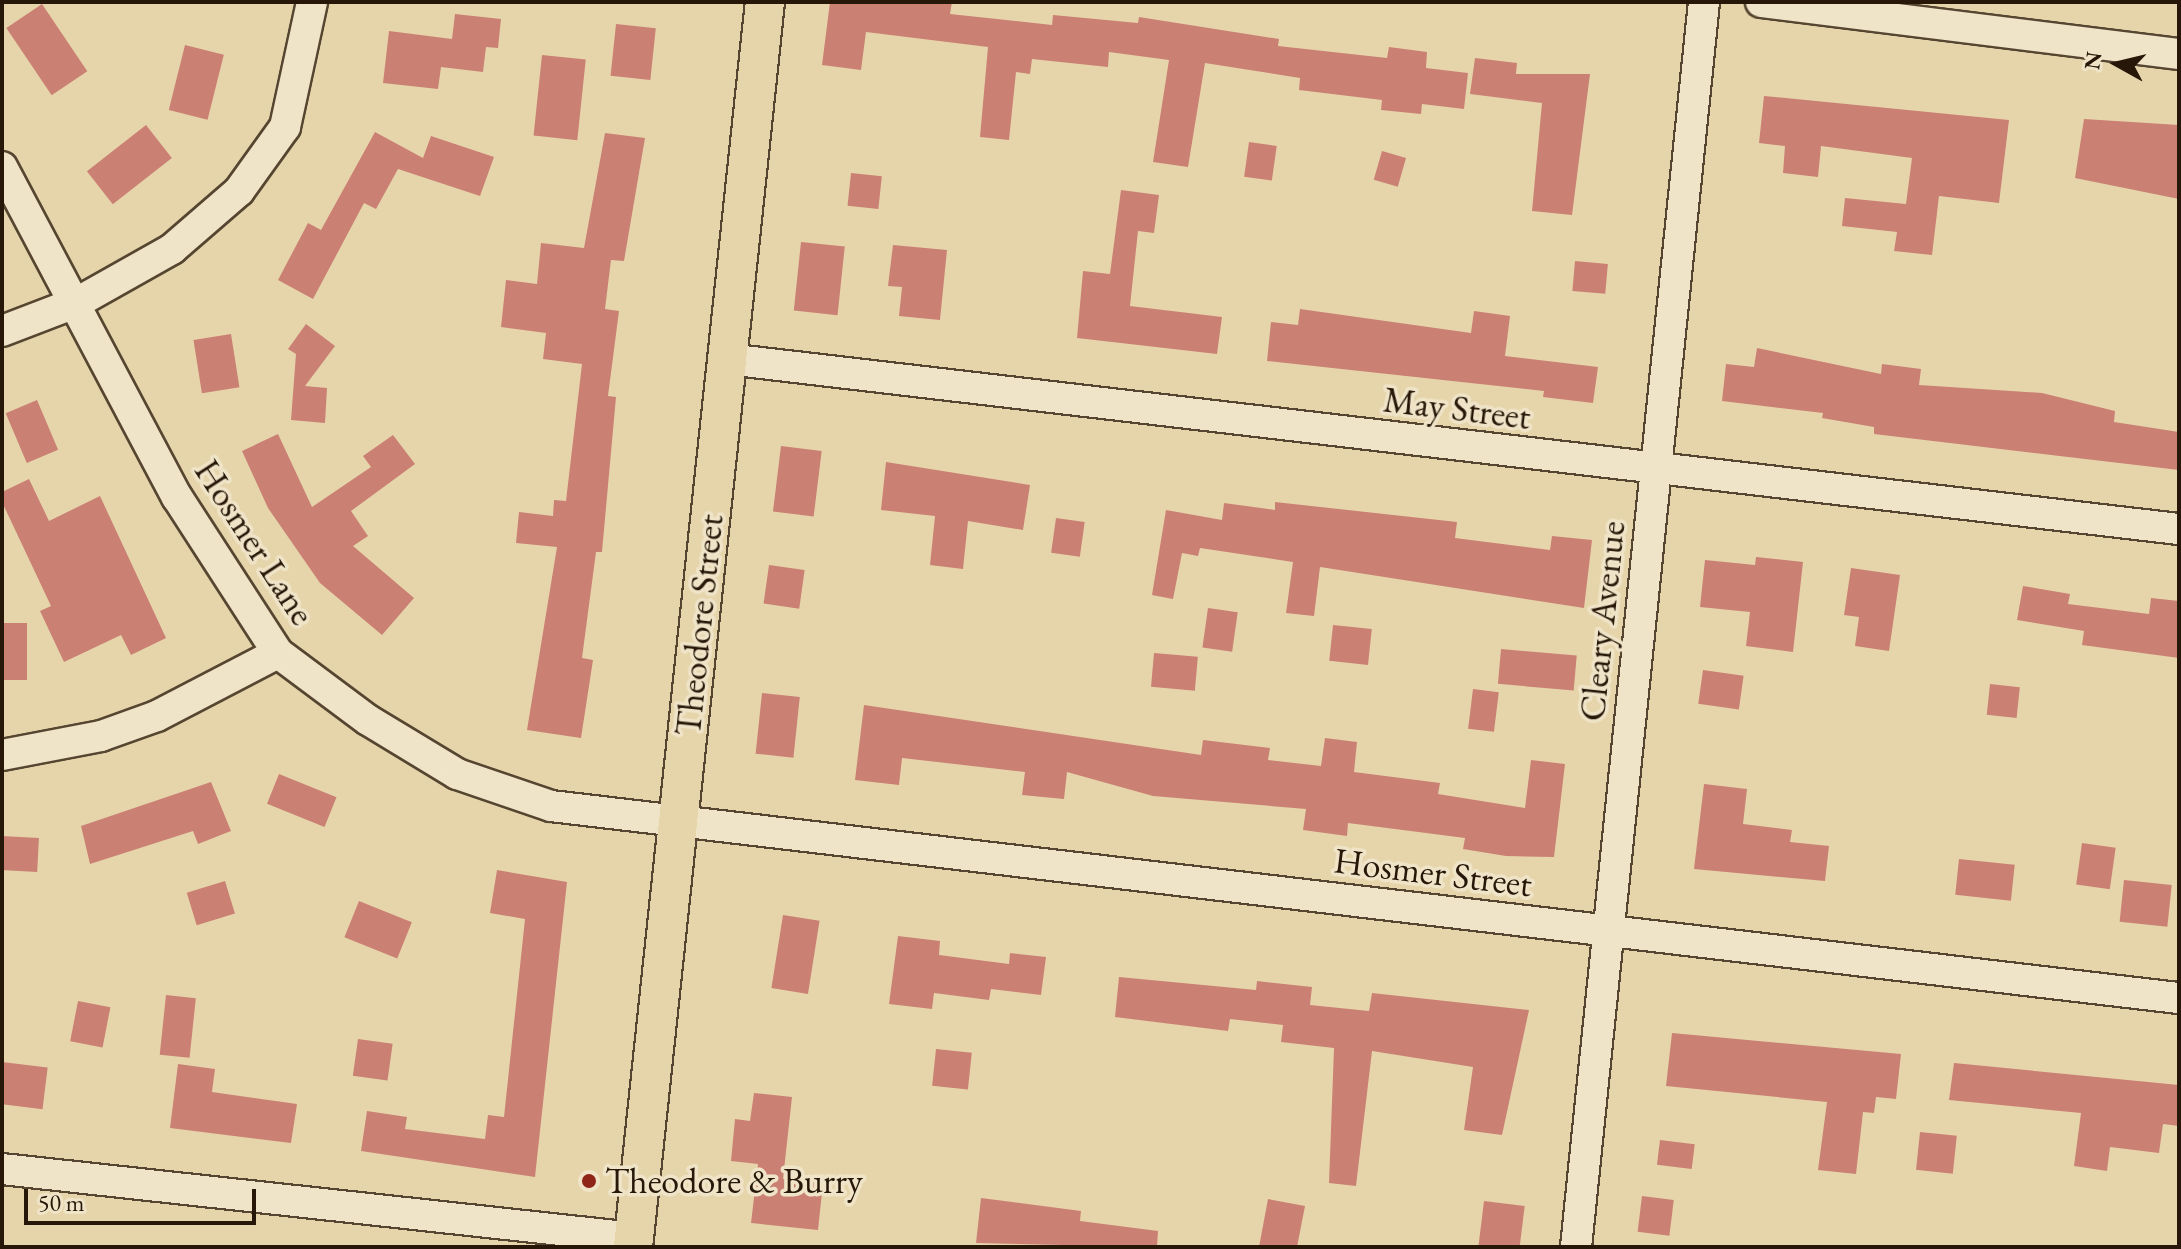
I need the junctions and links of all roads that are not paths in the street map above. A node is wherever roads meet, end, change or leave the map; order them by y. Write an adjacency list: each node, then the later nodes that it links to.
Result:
1 (312, 2): 7 (street)
2 (765, 2): 9 (main road, Theodore Street)
3 (1704, 2): 10 (street, Cleary Avenue)
4 (1761, 2): 5 (street)
5 (2179, 54)
6 (2, 167): 7 (street, Hosmer Lane)
7 (78, 302): 8 (street); 12 (street, Hosmer Lane)
8 (2, 331)
9 (727, 359): 10 (street, May Street); 14 (main road, Theodore Street)
10 (1656, 470): 11 (street, May Street); 15 (street, Cleary Avenue)
11 (2179, 529)
12 (278, 653): 13 (street); 14 (street, Hosmer Lane)
13 (2, 755)
14 (678, 821): 15 (street, Hosmer Street); 18 (main road, Theodore Street)
15 (1608, 930): 16 (street, Hosmer Street); 19 (street, Cleary Avenue)
16 (2179, 998)
17 (2, 1169): 18 (street)
18 (634, 1243)
19 (1576, 1247)

